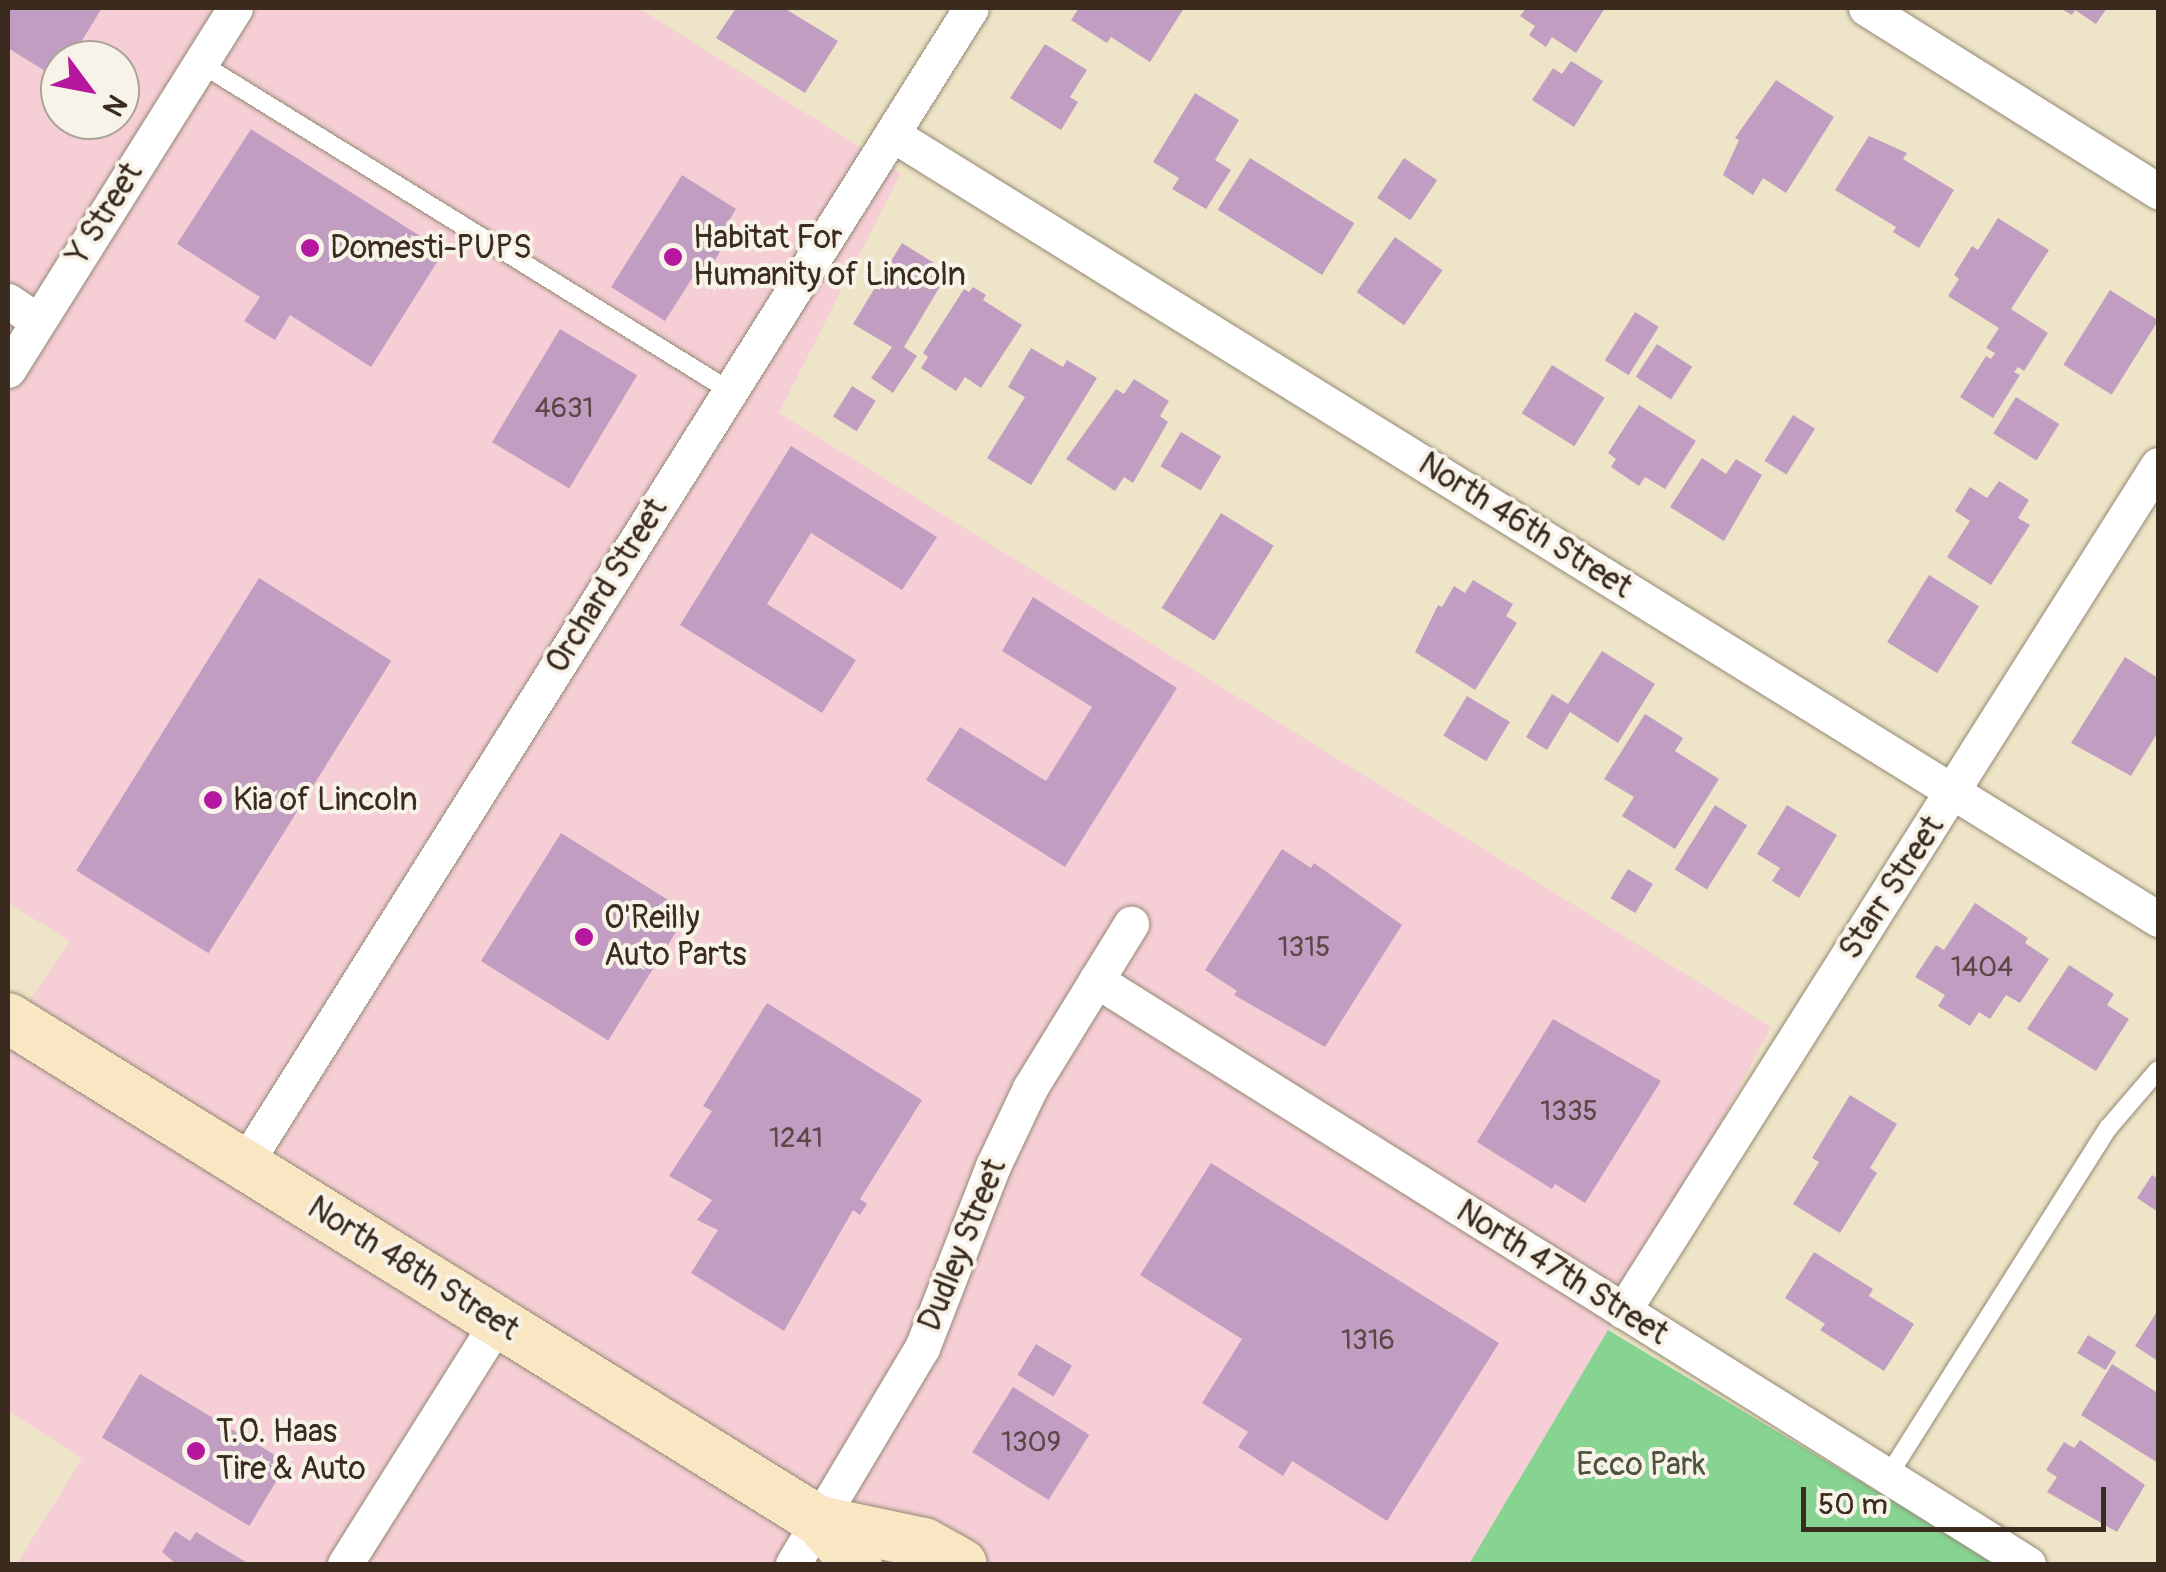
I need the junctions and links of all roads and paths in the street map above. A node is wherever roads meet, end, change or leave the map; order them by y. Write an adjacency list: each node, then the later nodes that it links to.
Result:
1 (235, 8): 4 (street, Y Street)
2 (972, 8): 5 (street, Orchard Street)
3 (1866, 8): 6 (street)
4 (200, 63): 8 (street, Y Street); 10 (lane)
5 (892, 134): 10 (street, Orchard Street); 12 (street, North 46th Street)
6 (2158, 190)
7 (8, 301): 8 (street)
8 (38, 321): 9 (street, Y Street)
9 (8, 370)
10 (730, 391): 18 (street, Orchard Street)
11 (2158, 464): 12 (street, Starr Street)
12 (1954, 791): 13 (street, North 46th Street); 19 (street, Starr Street)
13 (2158, 919)
14 (1131, 924): 15 (street, Dudley Street)
15 (1096, 980): 19 (street, North 47th Street); 22 (street, Dudley Street)
16 (8, 1018): 18 (main road, North 48th Street)
17 (2158, 1070): 21 (lane)
18 (244, 1165): 20 (main road, North 48th Street)
19 (1624, 1311): 21 (street, North 47th Street)
20 (498, 1321): 22 (main road, North 48th Street); 23 (street)
21 (1888, 1476): 27 (street, North 47th Street)
22 (819, 1521): 24 (street, Dudley Street); 25 (main road, North 48th Street); 26 (main road, North 48th Street)
23 (345, 1564)
24 (792, 1564)
25 (857, 1564)
26 (962, 1564)
27 (2028, 1564)

